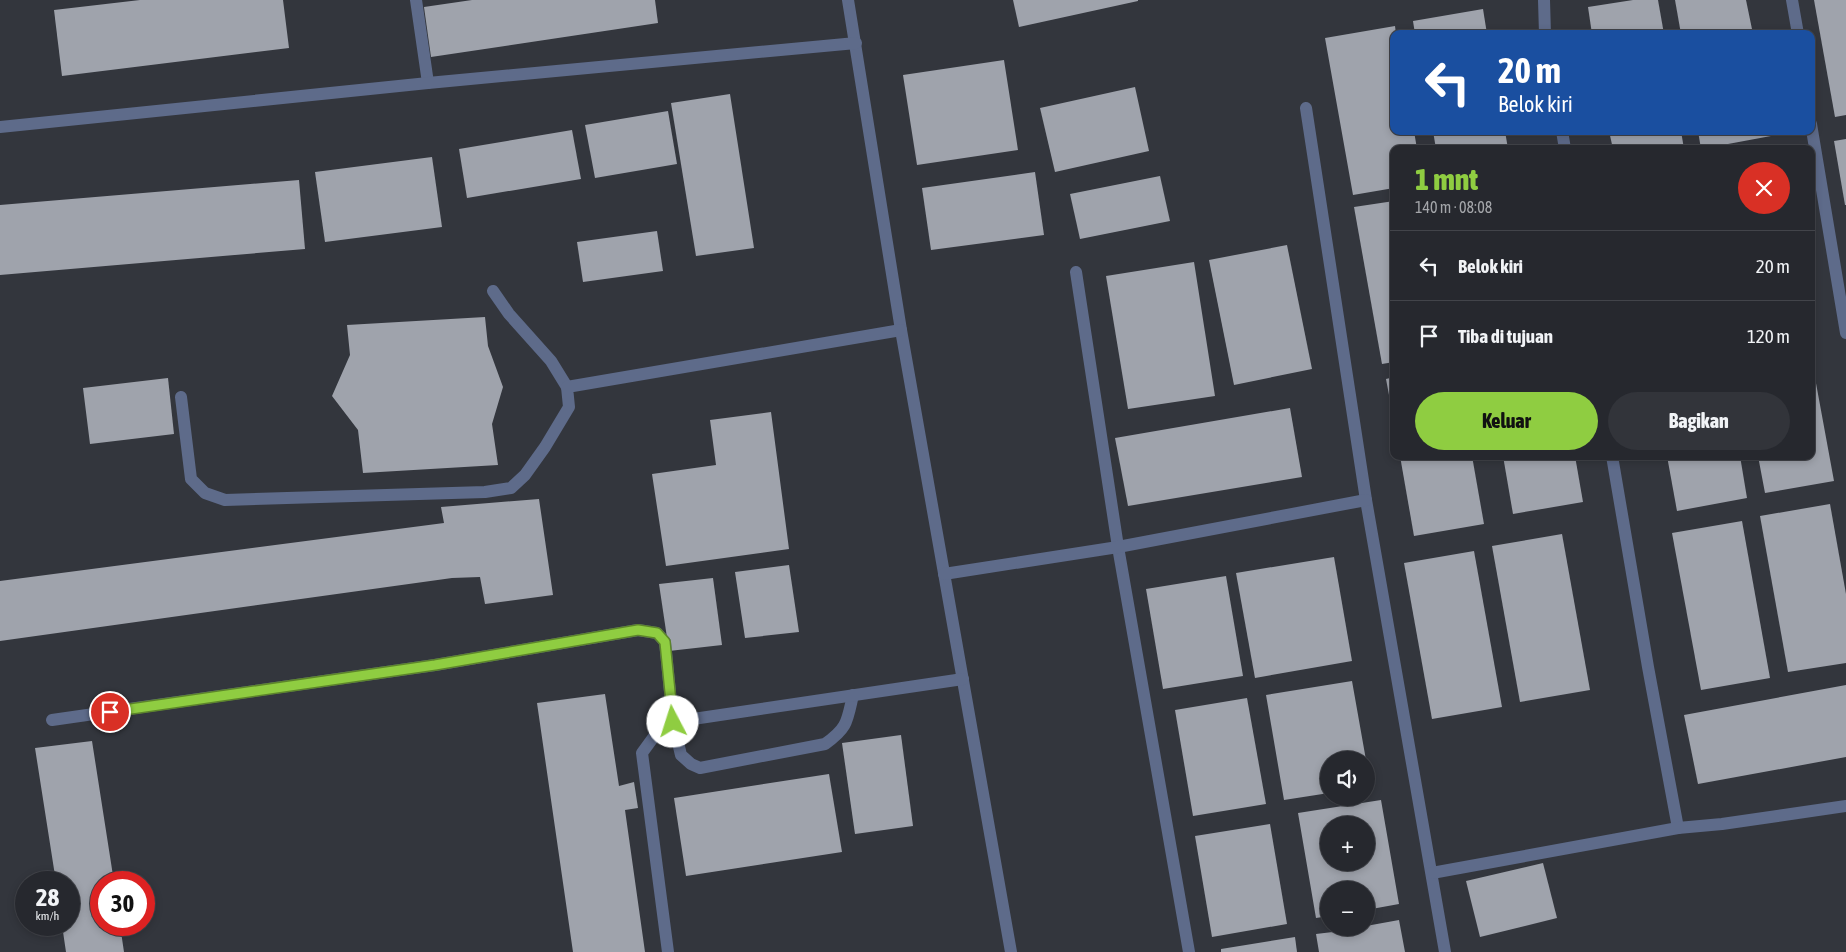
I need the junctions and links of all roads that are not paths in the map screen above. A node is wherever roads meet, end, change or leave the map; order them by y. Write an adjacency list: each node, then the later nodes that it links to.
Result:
1 (416, 0): 8 (street)
2 (848, 0): 7 (street)
3 (1544, 0): 5 (street)
4 (1792, 0): 6 (street)
5 (1545, 30)
6 (1797, 30)
7 (856, 43): 8 (street); 14 (street)
8 (428, 83): 10 (street)
9 (1306, 108): 19 (street)
10 (0, 127)
11 (1815, 148): 15 (street)
12 (1076, 272): 20 (street)
13 (493, 291): 16 (street)
14 (901, 330): 16 (street); 21 (street)
15 (1846, 333)
16 (567, 387): 17 (street)
17 (181, 397)
18 (1613, 460): 27 (street)
19 (1366, 500): 20 (street); 28 (street)
20 (1118, 547): 21 (street); 31 (street)
21 (944, 574): 22 (street)
22 (963, 680): 23 (street); 30 (street)
23 (853, 695): 25 (street); 25 (street)
24 (52, 720): 25 (street)
25 (673, 722): 29 (street)
26 (1846, 806): 27 (street)
27 (1678, 828): 28 (street)
28 (1432, 873): 32 (street)
29 (668, 952)
30 (1011, 952)
31 (1189, 952)
32 (1445, 952)

